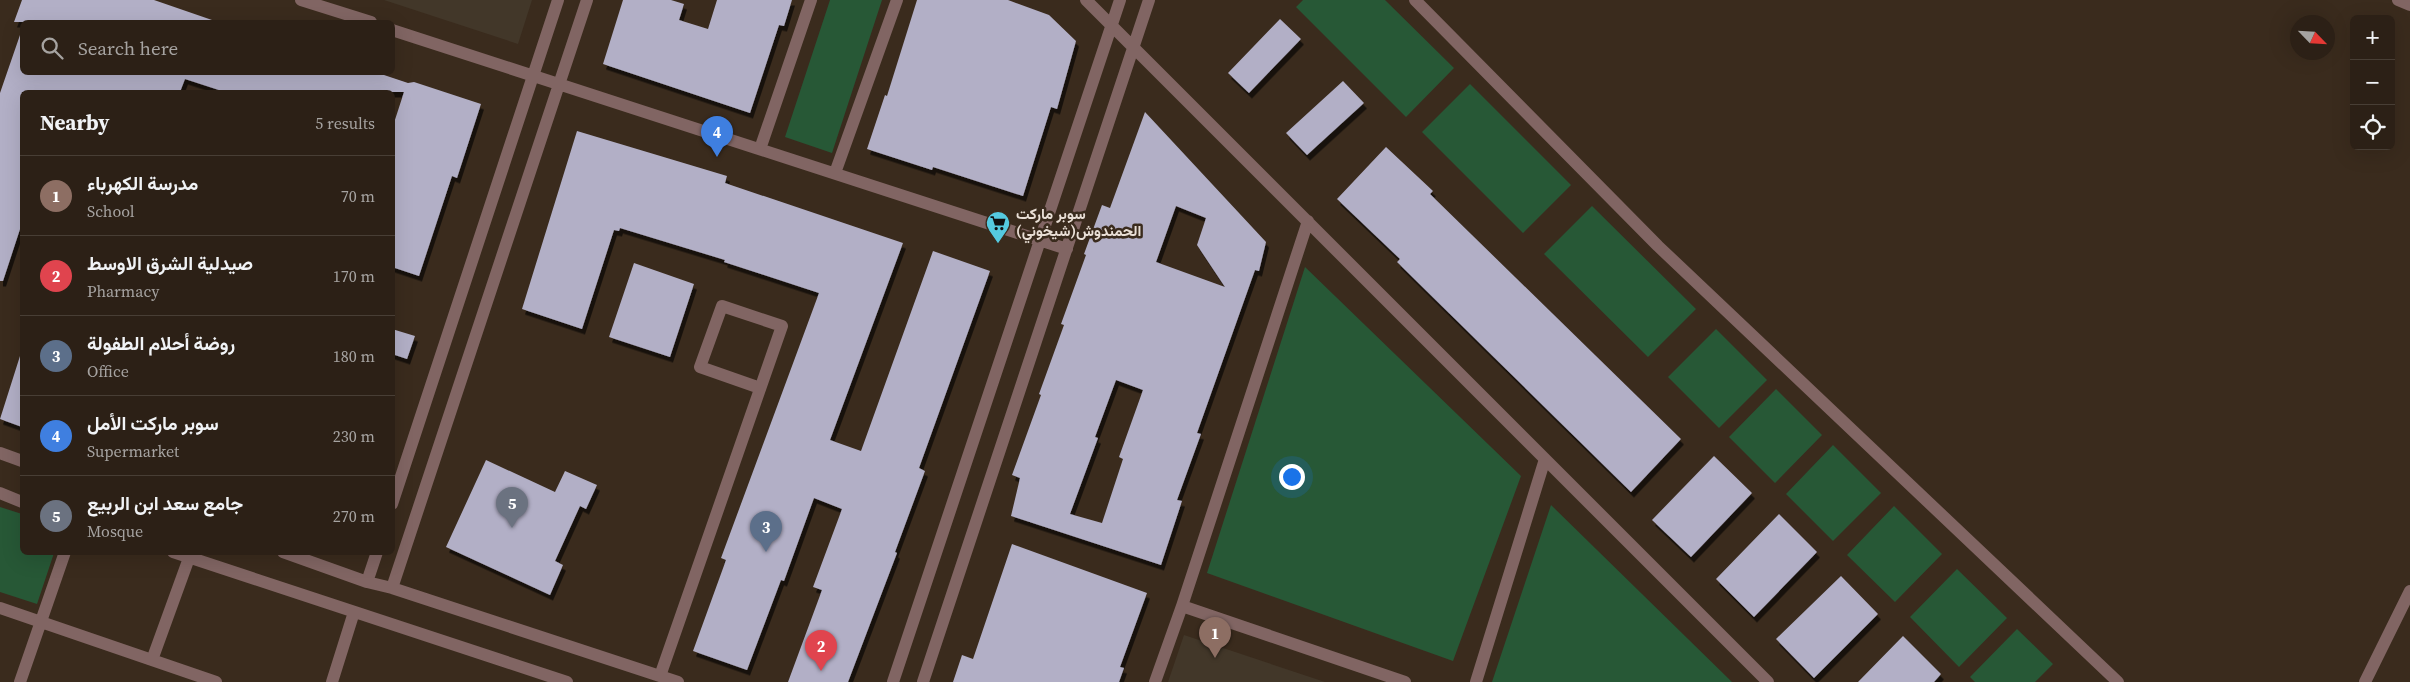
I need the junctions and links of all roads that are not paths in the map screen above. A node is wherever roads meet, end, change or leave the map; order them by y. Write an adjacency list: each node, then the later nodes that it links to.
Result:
1 (301, 0): 12 (street)
2 (558, 0): 16 (street)
3 (587, 0): 17 (street)
4 (810, 0): 18 (street)
5 (897, 0): 19 (street)
6 (1086, 0): 13 (street)
7 (1120, 0): 13 (street)
8 (1149, 0): 15 (street)
9 (1415, 0): 55 (street)
10 (2398, 0): 11 (street)
11 (2410, 5)
12 (364, 20)
13 (1112, 26): 15 (street); 21 (street)
14 (395, 31): 16 (street)
15 (1134, 46): 20 (street); 22 (street)
16 (533, 75): 17 (street); 28 (street)
17 (559, 84): 18 (street); 36 (street)
18 (760, 149): 19 (street)
19 (835, 174): 21 (street)
20 (1308, 221): 25 (street); 38 (street)
21 (1040, 240): 22 (street); 49 (street)
22 (1067, 249): 50 (street)
23 (760, 388): 23 (street); 43 (street)
24 (0, 453): 26 (street)
25 (1545, 459): 53 (street); 54 (street)
26 (20, 460)
27 (0, 494): 29 (street)
28 (395, 495)
29 (20, 501)
30 (64, 555): 41 (street)
31 (181, 555): 34 (street)
32 (291, 555): 35 (street)
33 (376, 555): 35 (street)
34 (189, 558): 40 (street); 42 (street)
35 (367, 582): 36 (street)
36 (392, 588): 43 (street)
37 (2410, 591): 56 (street)
38 (1182, 606): 51 (street); 52 (street)
39 (0, 608): 41 (street)
40 (354, 612): 46 (street); 47 (street)
41 (41, 623): 42 (street); 44 (street)
42 (152, 660): 45 (street)
43 (660, 676): 48 (street)
44 (20, 682)
45 (216, 682)
46 (332, 682)
47 (567, 682)
48 (678, 682)
49 (893, 682)
50 (924, 682)
51 (1155, 682)
52 (1404, 682)
53 (1476, 682)
54 (1768, 682)
55 (2118, 682)
56 (2365, 682)

